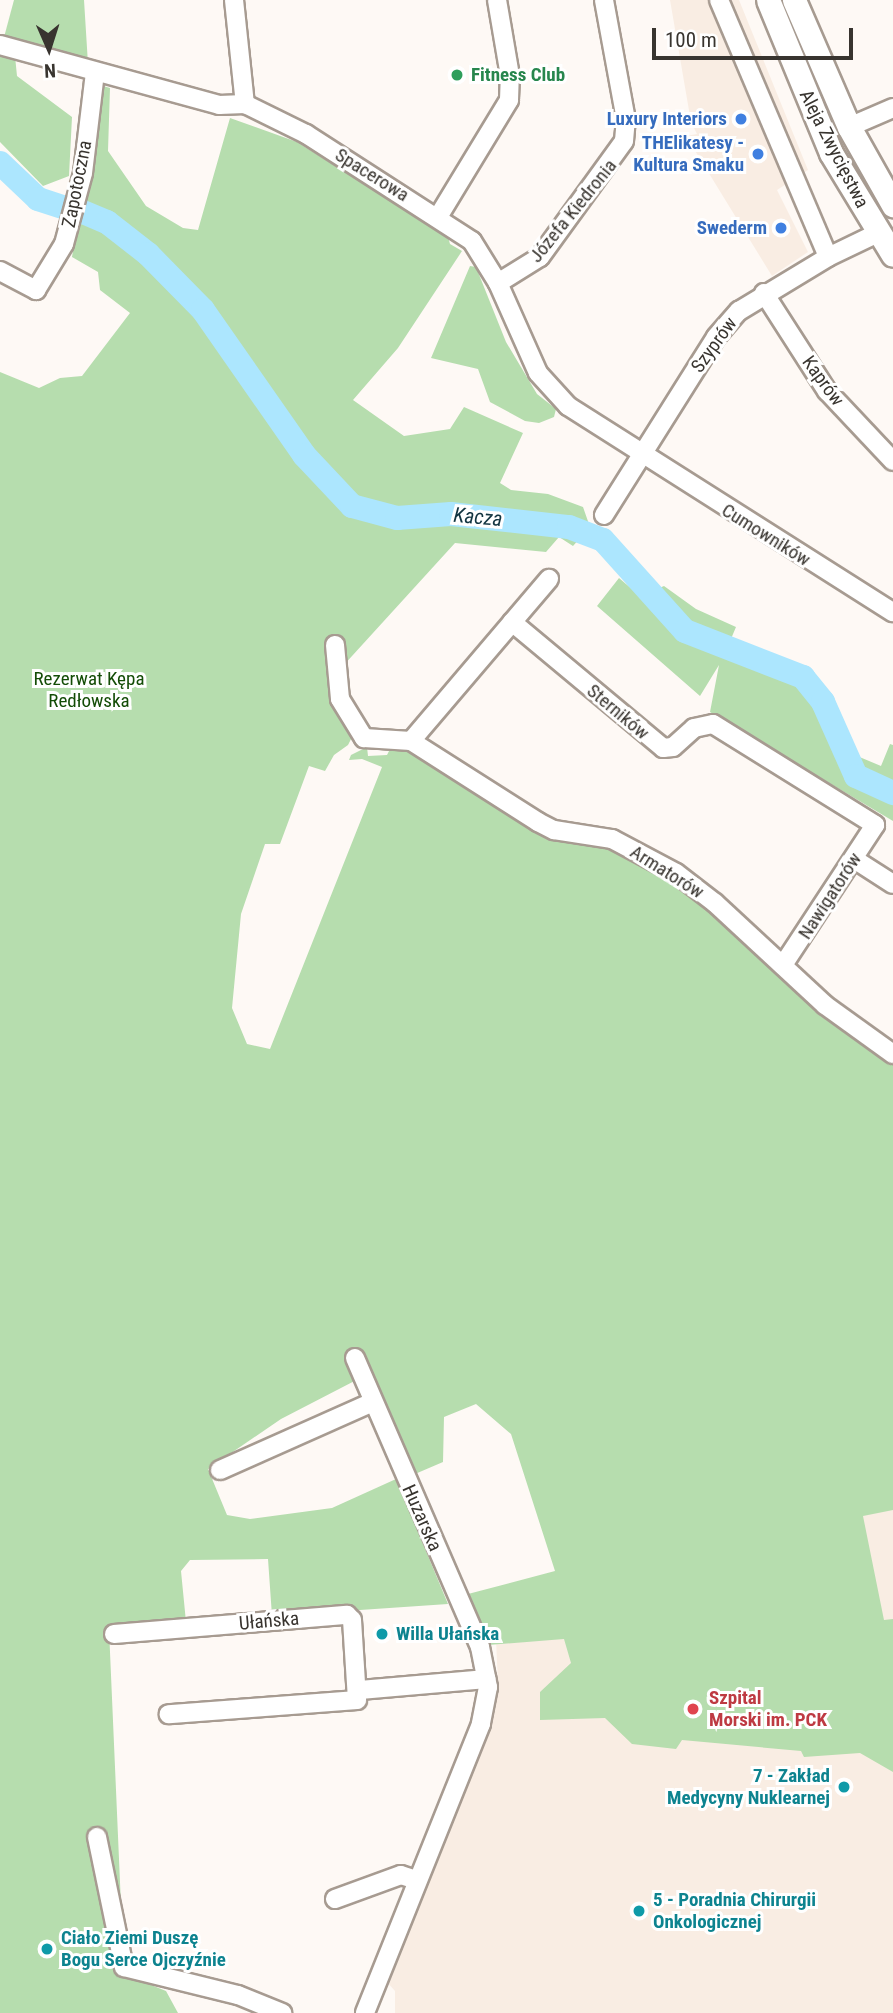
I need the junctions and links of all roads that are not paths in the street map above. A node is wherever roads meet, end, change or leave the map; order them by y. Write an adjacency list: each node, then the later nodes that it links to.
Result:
1 (234, 0): 9 (street)
2 (497, 0): 13 (street)
3 (604, 0): 18 (street, Józefa Kiedronia)
4 (719, 0): 16 (street)
5 (768, 0): 14 (main road, Aleja Zwycięstwa)
6 (794, 0): 11 (main road, Aleja Zwycięstwa)
7 (0, 46): 8 (street, Spacerowa)
8 (95, 72): 9 (street, Spacerowa); 17 (street, Zapotoczna)
9 (245, 104): 13 (street, Spacerowa)
10 (893, 108): 11 (street)
11 (849, 127): 12 (main road, Aleja Zwycięstwa)
12 (893, 205)
13 (438, 217): 18 (street, Spacerowa)
14 (878, 233): 15 (main road, Aleja Zwycięstwa); 16 (street, Szyprów)
15 (893, 255)
16 (828, 257): 19 (street, Szyprów)
17 (0, 271)
18 (498, 283): 20 (street, Spacerowa)
19 (764, 293): 20 (street, Szyprów); 21 (street, Kaprów)
20 (640, 455): 22 (street, Szyprów); 24 (street, Cumowników)
21 (893, 461)
22 (604, 515)
23 (549, 579): 25 (street)
24 (893, 612)
25 (512, 622): 27 (street); 28 (street, Sterników)
26 (335, 645): 27 (street)
27 (411, 741): 31 (street, Armatorów)
28 (875, 825): 29 (street, Nawigatorów)
29 (854, 859): 30 (street); 31 (street, Nawigatorów)
30 (893, 884)
31 (783, 965): 32 (street, Armatorów)
32 (893, 1054)
33 (355, 1358): 34 (street, Huzarska)
34 (373, 1402): 35 (street); 37 (street, Huzarska)
35 (220, 1471)
36 (114, 1634): 38 (street, Ułańska)
37 (487, 1679): 38 (street); 41 (street, Huzarska)
38 (360, 1690): 39 (street)
39 (169, 1714)
40 (97, 1837): 43 (street)
41 (416, 1880): 42 (street); 44 (street, Huzarska)
42 (335, 1899)
43 (282, 2013)
44 (365, 2013)

